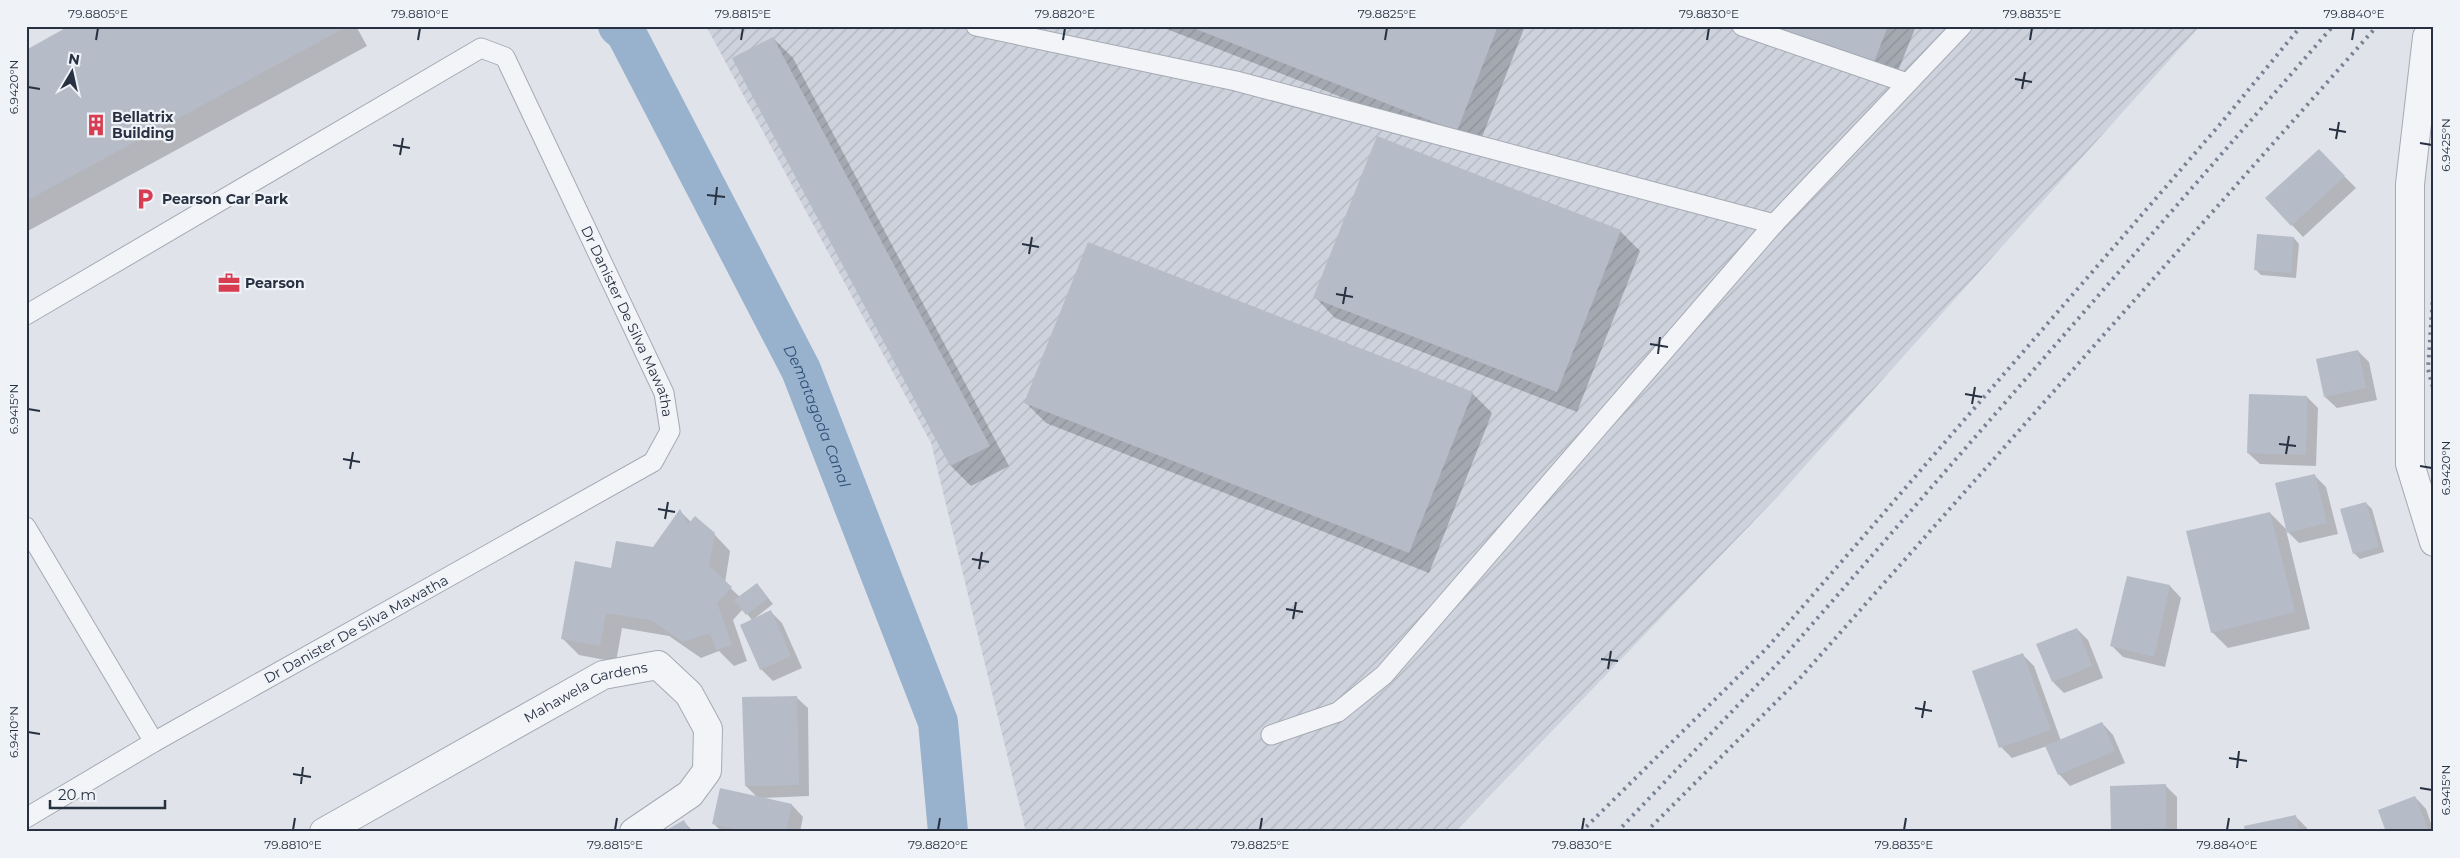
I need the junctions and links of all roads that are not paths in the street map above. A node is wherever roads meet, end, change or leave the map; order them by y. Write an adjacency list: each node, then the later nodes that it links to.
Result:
1 (976, 26): 6 (lane)
2 (1742, 26): 5 (lane)
3 (1962, 26): 5 (lane)
4 (2427, 38): 9 (street)
5 (1907, 83): 6 (lane)
6 (1774, 224): 10 (lane)
7 (26, 315): 11 (lane, Dr Danister De Silva Mawatha)
8 (26, 527): 11 (lane)
9 (2434, 542)
10 (1271, 735)
11 (154, 742): 12 (lane, Dr Danister De Silva Mawatha)
12 (26, 818)
13 (324, 832): 14 (street, Mahawela Gardens)
14 (634, 832)

